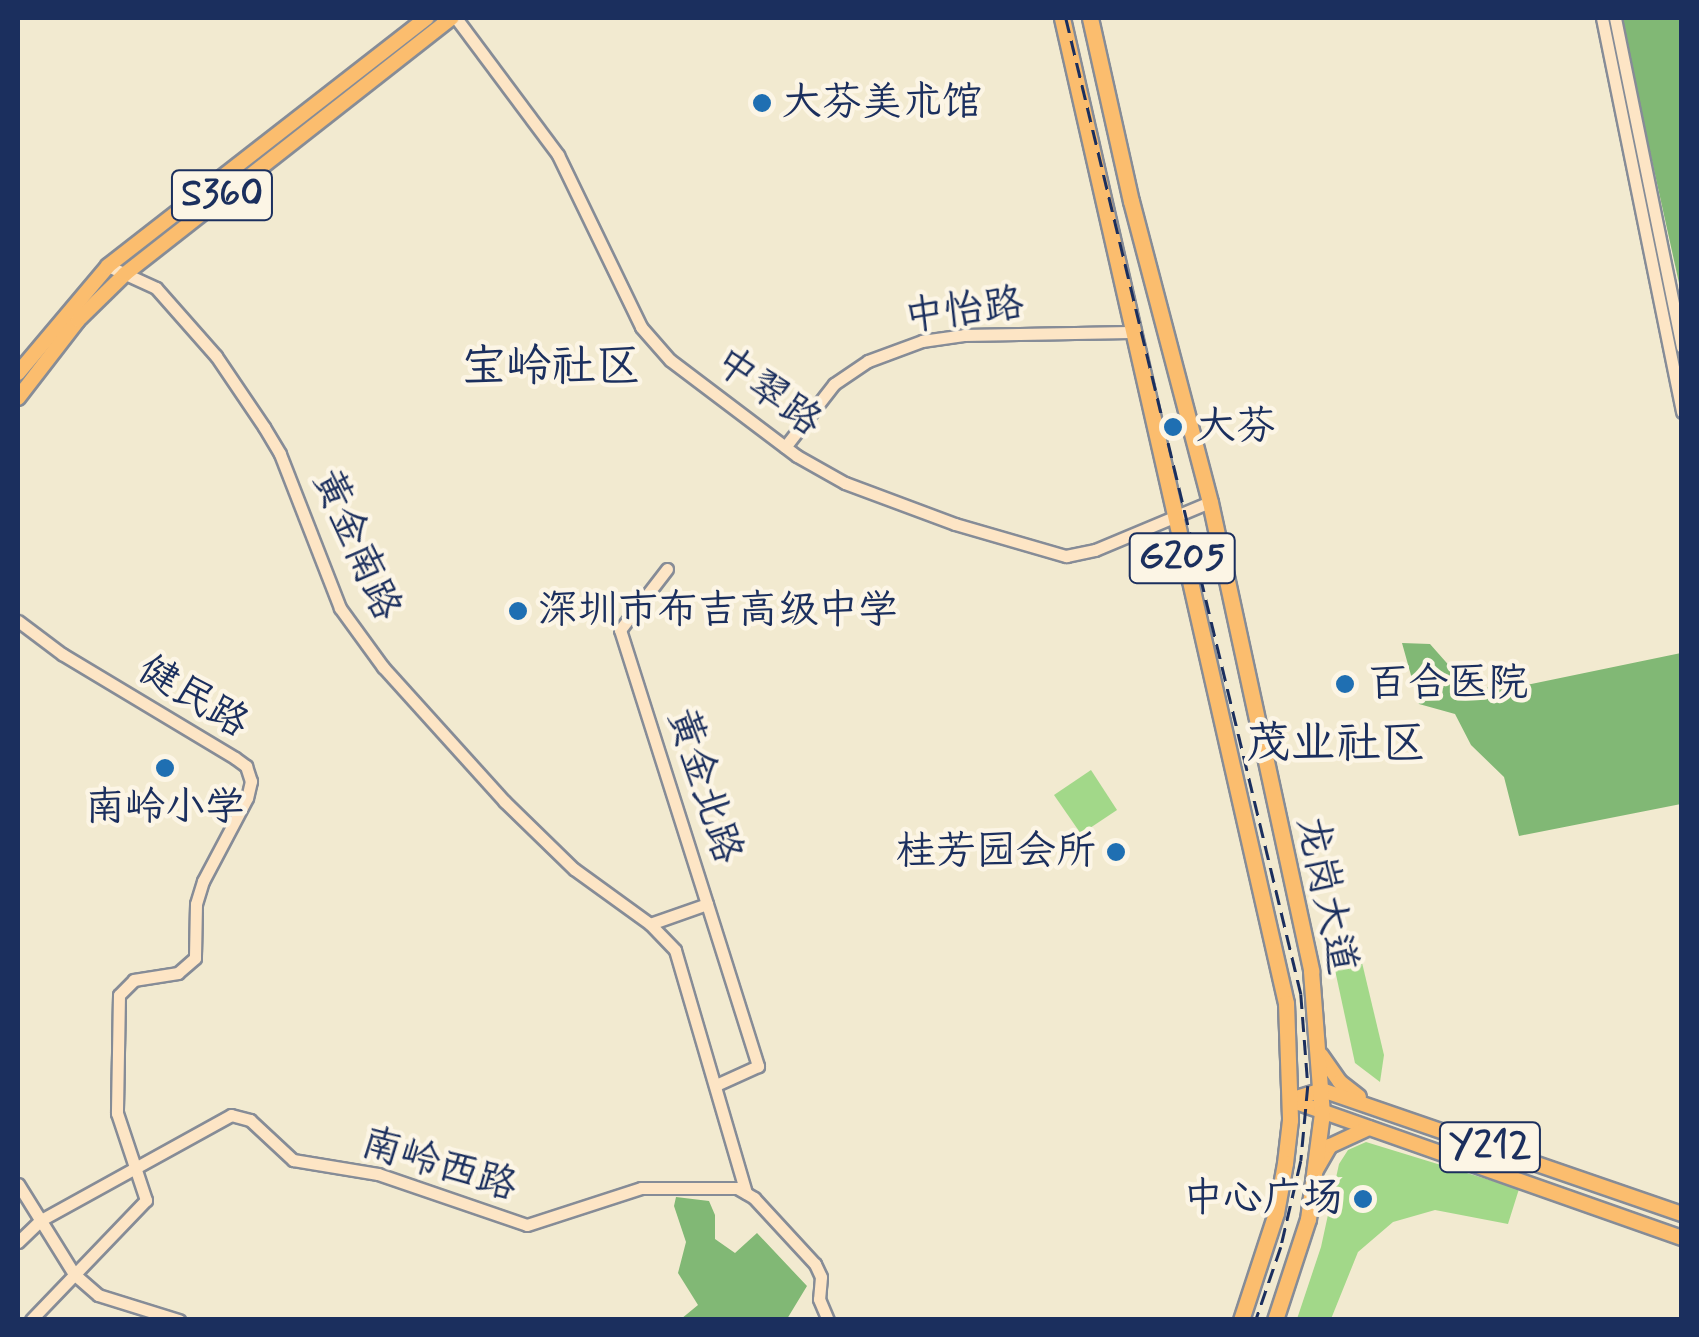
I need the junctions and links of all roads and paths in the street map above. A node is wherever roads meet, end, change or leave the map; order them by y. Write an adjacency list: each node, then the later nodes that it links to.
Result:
1 (426, 18): 7 (main road, S360)
2 (454, 18): 8 (main road, S360); 14 (street, 中翠路)
3 (1062, 18): 9 (highway, 龙岗大道 / G205)
4 (1090, 18): 15 (highway, 龙岗大道 / G205)
5 (1602, 18): 13 (street)
6 (1615, 18): 10 (street)
7 (108, 266): 8 (street, 黄金南路); 11 (main road, S360)
8 (125, 274): 12 (main road, S360); 20 (street, 黄金南路)
9 (1130, 332): 14 (street, 中怡路); 16 (highway, 龙岗大道 / G205)
10 (1682, 347)
11 (18, 374)
12 (18, 398)
13 (1682, 412)
14 (786, 447): 16 (street, 中翠路)
15 (1210, 502): 16 (street, 中翠路); 21 (highway, 龙岗大道 / G205)
16 (1173, 519): 24 (highway, 龙岗大道 / G205)
17 (667, 569): 19 (street, 黄金北路)
18 (18, 620): 29 (street, 健民路)
19 (707, 904): 20 (street, 黄金北路); 22 (street)
20 (650, 924): 22 (street, 黄金南路)
21 (1321, 1056): 23 (highway, 龙岗大道 / G205); 25 (main road)
22 (716, 1085): 33 (street)
23 (1322, 1090): 24 (main road); 25 (main road, Y212); 26 (highway, 龙岗大道 / G205)
24 (1290, 1100): 26 (main road, Y212); 42 (highway, 龙岗大道 / G205)
25 (1372, 1106): 28 (main road, Y212)
26 (1322, 1113): 27 (main road, Y212); 31 (highway, 龙岗大道 / G205)
27 (1369, 1128): 30 (main road, Y212); 31 (main road)
28 (1482, 1144): 30 (main road); 34 (main road, Y212)
29 (136, 1165): 33 (street, 南岭西路); 35 (street); 38 (street)
30 (1476, 1166): 36 (main road, Y212)
31 (1315, 1170): 43 (highway, 龙岗大道 / G205)
32 (18, 1184): 35 (street)
33 (746, 1192): 41 (street)
34 (1682, 1213)
35 (41, 1220): 37 (street); 38 (street)
36 (1682, 1240)
37 (18, 1242)
38 (74, 1274): 39 (street); 40 (street)
39 (31, 1320)
40 (179, 1320)
41 (828, 1320)
42 (1241, 1320)
43 (1275, 1320)

